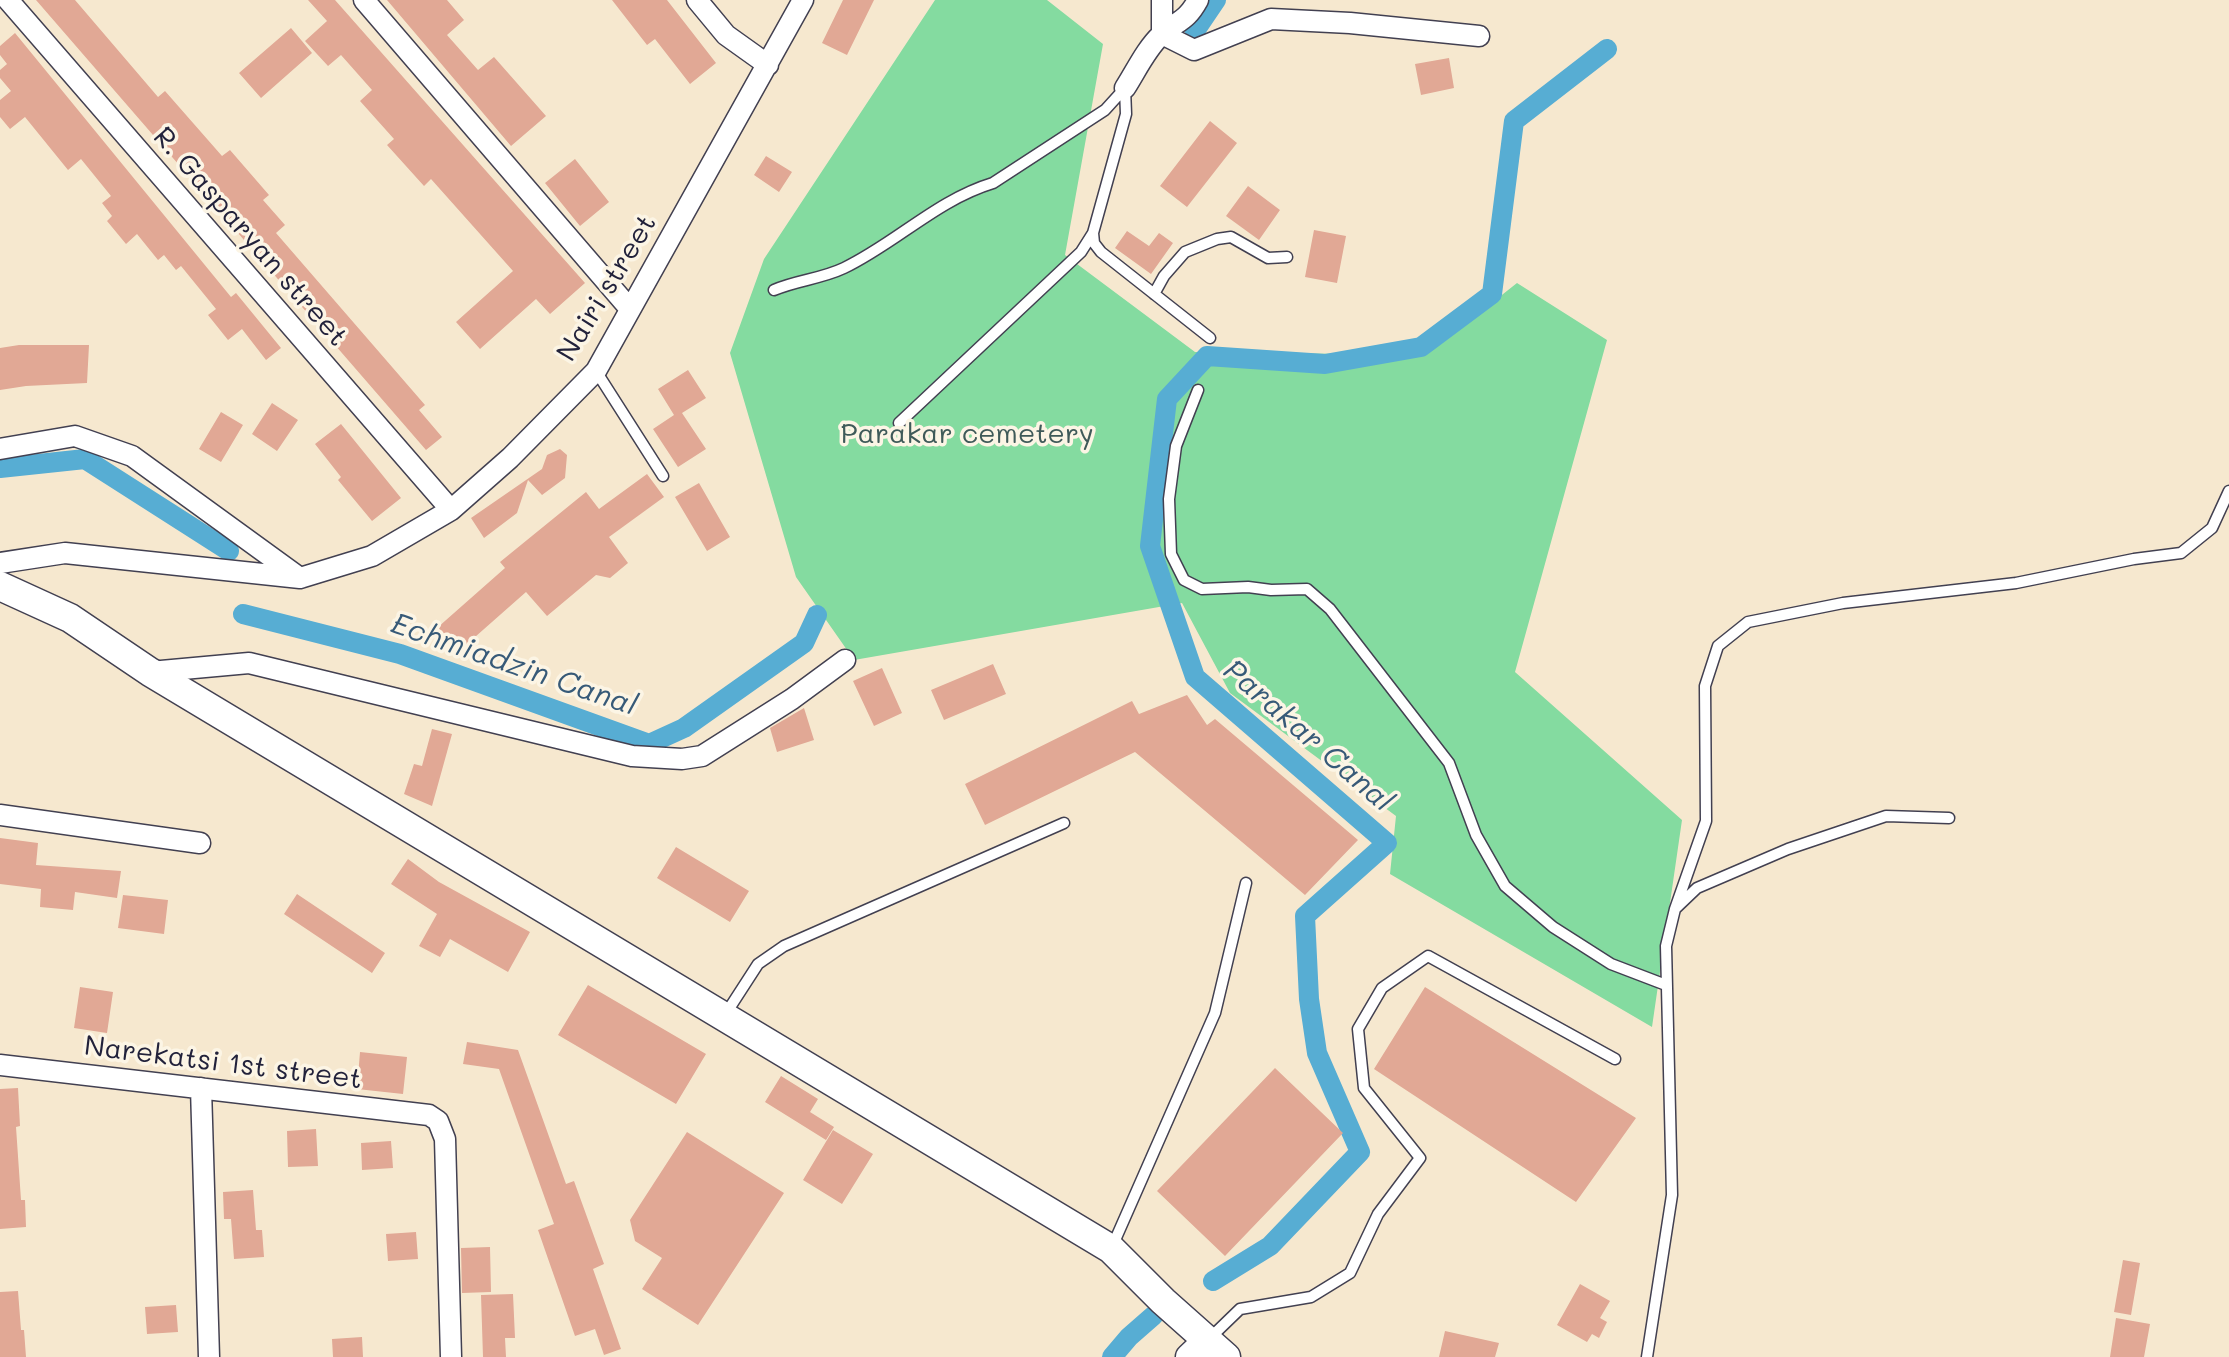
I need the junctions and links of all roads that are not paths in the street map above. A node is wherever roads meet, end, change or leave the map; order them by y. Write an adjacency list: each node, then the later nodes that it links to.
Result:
1 (8, 0): 23 (street, R. Gasparyan street)
2 (364, 0): 15 (street)
3 (697, 0): 9 (street)
4 (803, 0): 9 (street, Nairi street)
5 (1162, 0): 7 (street)
6 (1198, 0): 7 (street)
7 (1162, 34): 8 (street); 10 (street)
8 (1479, 36)
9 (768, 65): 15 (street, Nairi street)
10 (1125, 88): 11 (lane); 13 (lane)
11 (1093, 233): 14 (lane); 19 (lane)
12 (1287, 257): 14 (lane)
13 (774, 290)
14 (1154, 294): 16 (lane)
15 (630, 309): 17 (street, Nairi street)
16 (1210, 338)
17 (596, 371): 21 (lane); 23 (street, Nairi street)
18 (1198, 390): 35 (lane)
19 (899, 423)
20 (0, 449): 25 (street)
21 (663, 476)
22 (2229, 491): 34 (lane)
23 (451, 510): 25 (street, Nairi street)
24 (0, 563): 25 (street)
25 (300, 578)
26 (0, 586): 28 (main road)
27 (845, 660): 28 (street)
28 (150, 672): 36 (main road)
29 (0, 815): 32 (street)
30 (1949, 818): 34 (lane)
31 (1064, 823): 36 (lane)
32 (200, 843)
33 (1246, 883): 40 (lane)
34 (1675, 909): 35 (lane)
35 (1666, 985): 44 (lane)
36 (724, 1017): 40 (main road)
37 (1615, 1059): 41 (lane)
38 (0, 1065): 39 (street, Narekatsi 1st street)
39 (201, 1088): 42 (street); 43 (street, Narekatsi 1st street)
40 (1111, 1249): 41 (main road)
41 (1207, 1351)
42 (209, 1357)
43 (451, 1357)
44 (1647, 1357)

